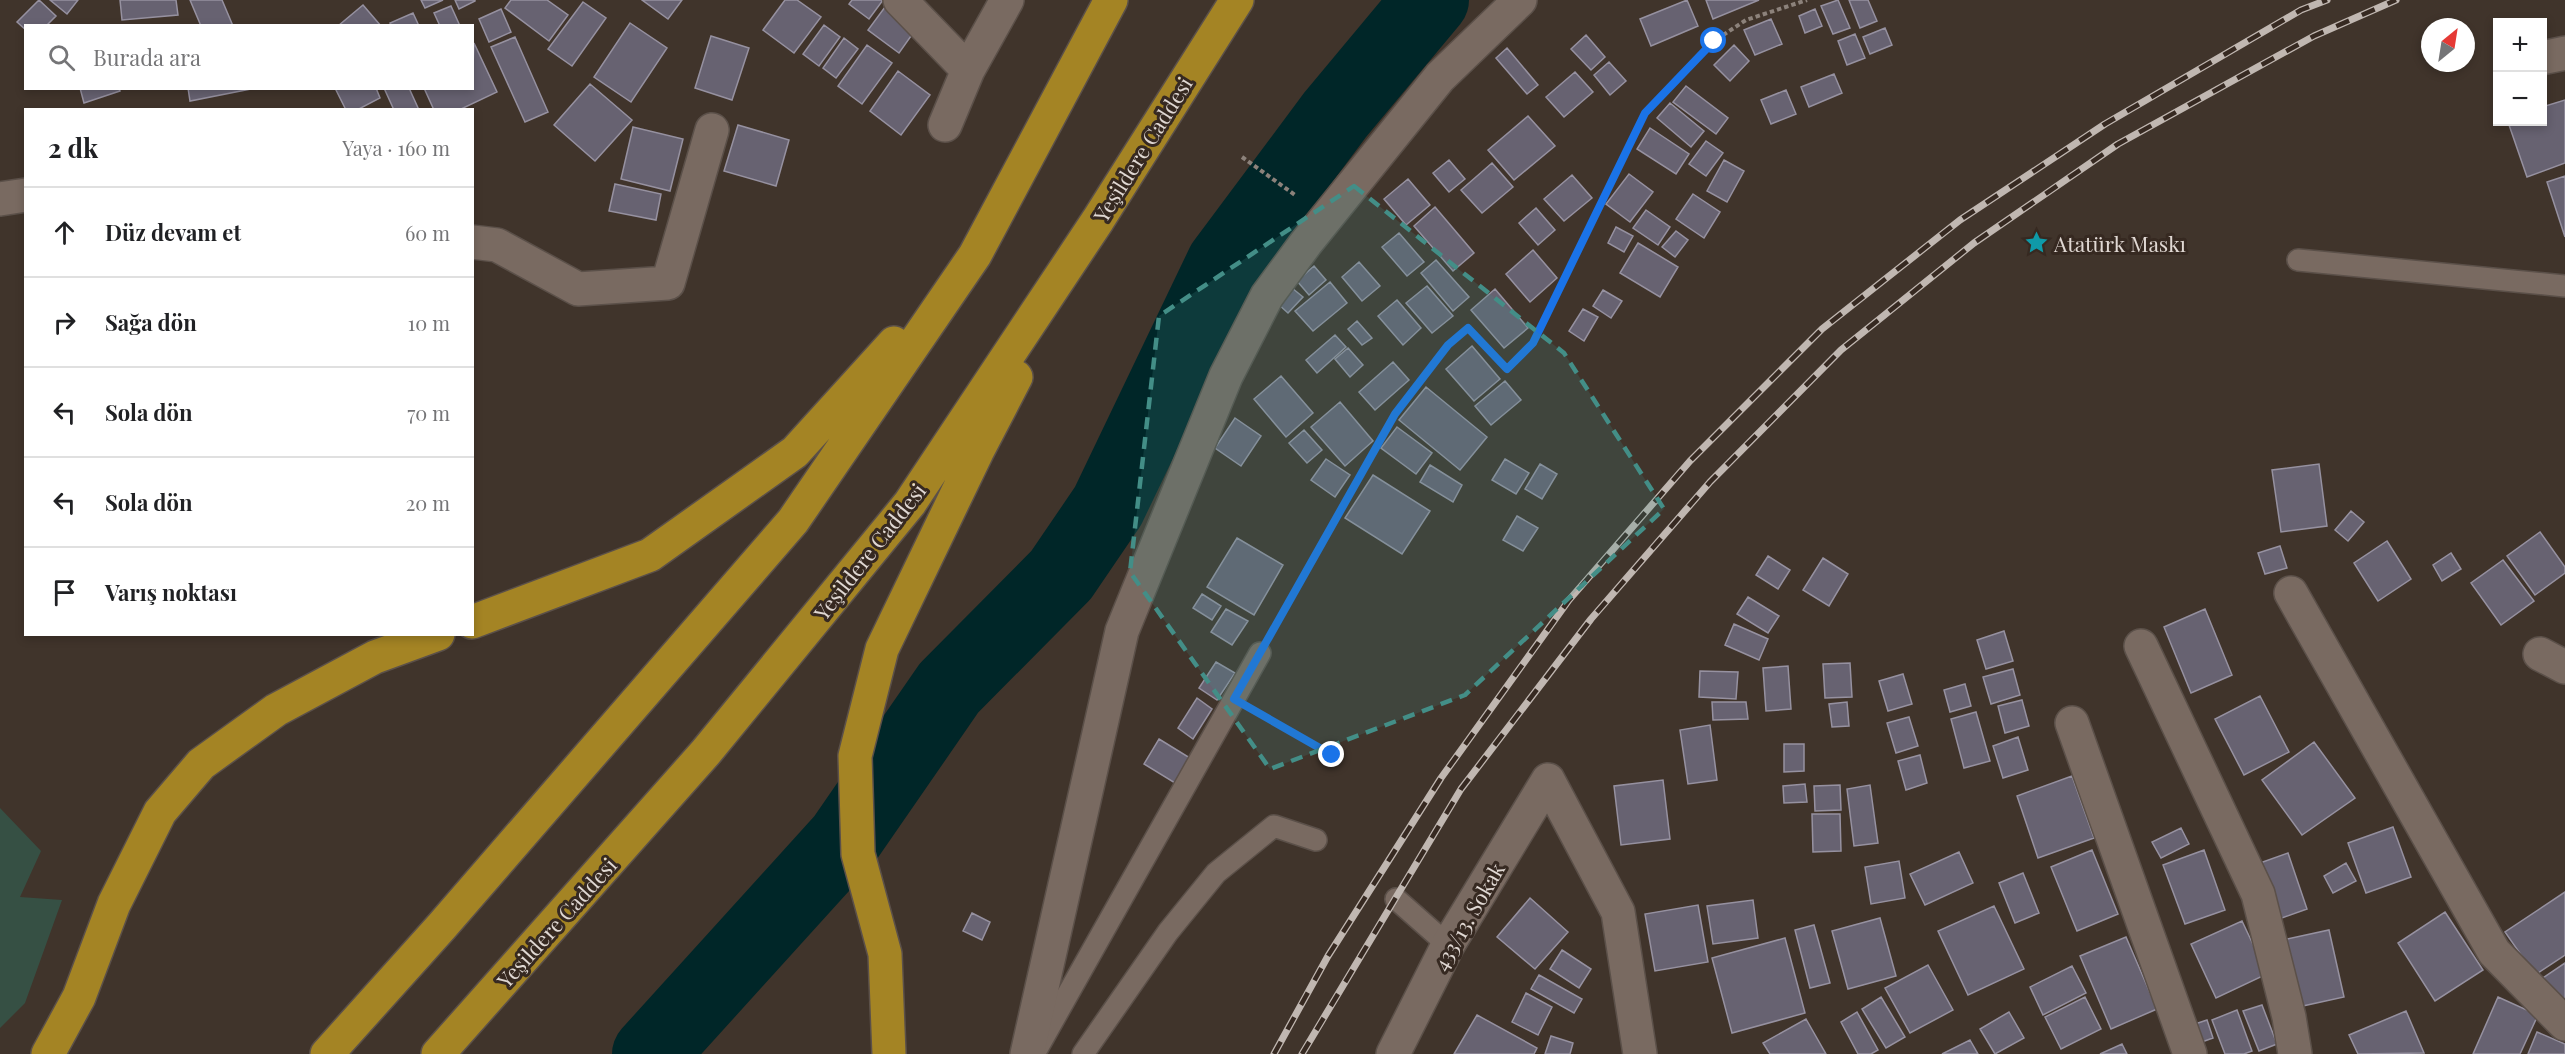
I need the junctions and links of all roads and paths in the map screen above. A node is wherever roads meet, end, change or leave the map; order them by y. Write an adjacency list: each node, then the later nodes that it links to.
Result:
1 (900, 0): 9 (street)
2 (1007, 0): 9 (street)
3 (1111, 0): 18 (highway)
4 (1237, 0): 16 (highway, Yeşildere Caddesi)
5 (1520, 0): 37 (street)
6 (1807, 0): 25 (path)
7 (2565, 53): 8 (street)
8 (2547, 57)
9 (968, 70): 10 (street)
10 (945, 125)
11 (712, 130): 17 (street)
12 (1242, 157): 14 (path)
13 (24, 195): 15 (street)
14 (1297, 196)
15 (0, 199)
16 (1098, 220): 35 (highway, Yeşildere Caddesi); 36 (highway)
17 (474, 242)
18 (975, 255): 22 (highway); 34 (highway)
19 (2298, 260): 20 (lane)
20 (2565, 286)
21 (2291, 593): 32 (street)
22 (474, 621)
23 (433, 636): 33 (highway)
24 (2141, 646): 43 (street)
25 (1260, 653): 26 (lane)
26 (1234, 699): 28 (path); 38 (lane)
27 (2072, 723): 42 (street)
28 (1332, 755)
29 (1316, 840): 39 (lane)
30 (1396, 899): 31 (lane)
31 (1448, 945): 40 (street, 433/13. Sokak); 41 (street, 433/13. Sokak)
32 (2565, 1024)
33 (48, 1054)
34 (327, 1054)
35 (438, 1054)
36 (889, 1054)
37 (1027, 1054)
38 (1034, 1054)
39 (1083, 1054)
40 (1393, 1054)
41 (1640, 1054)
42 (2190, 1054)
43 (2295, 1054)

